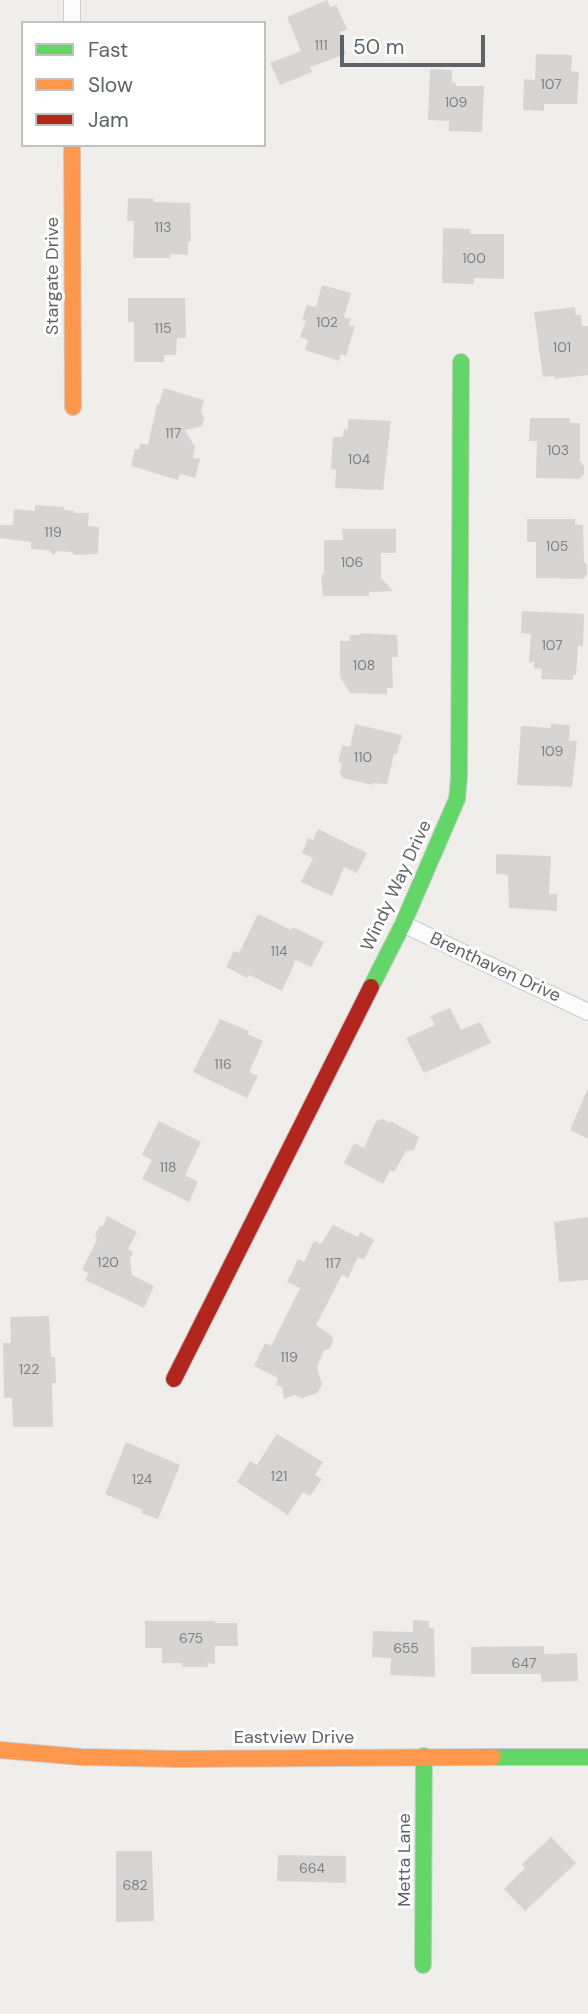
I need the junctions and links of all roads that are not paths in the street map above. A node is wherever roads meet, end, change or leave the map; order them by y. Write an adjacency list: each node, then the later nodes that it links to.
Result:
1 (72, 0): 2 (street)
2 (72, 21)
3 (72, 147): 5 (street, Stargate Drive)
4 (461, 362): 6 (street, Windy Way Drive)
5 (73, 407)
6 (403, 924): 7 (street, Brenthaven Drive); 8 (street, Windy Way Drive)
7 (588, 1012)
8 (174, 1379)
9 (0, 1750): 10 (street, Eastview Drive)
10 (424, 1756): 11 (street, Eastview Drive); 12 (street, Metta Lane)
11 (588, 1757)
12 (424, 1965)

